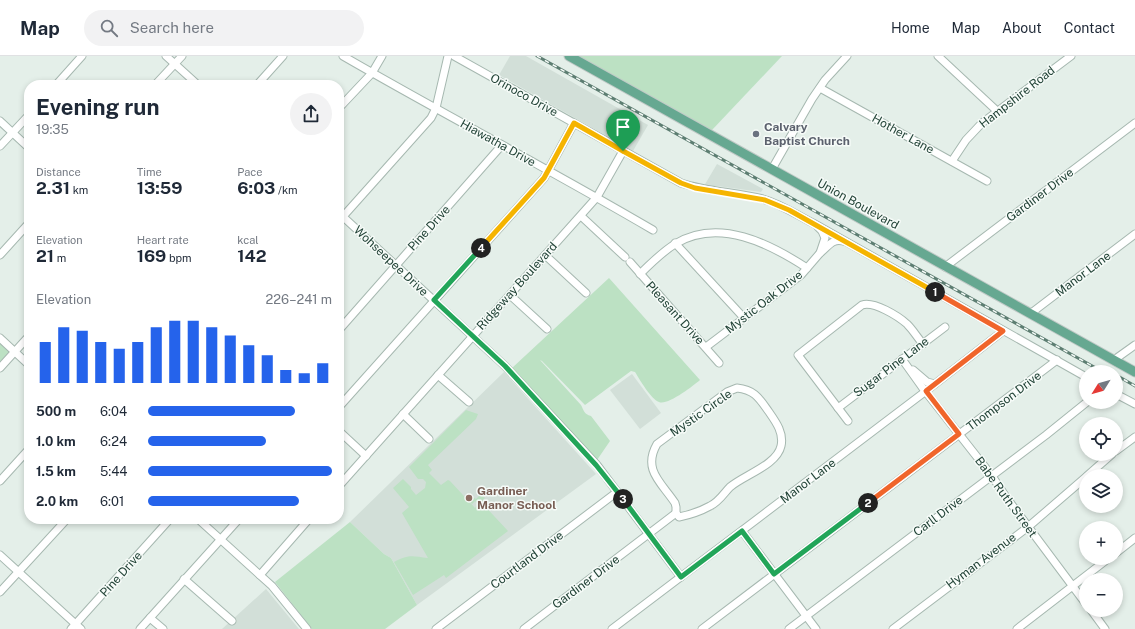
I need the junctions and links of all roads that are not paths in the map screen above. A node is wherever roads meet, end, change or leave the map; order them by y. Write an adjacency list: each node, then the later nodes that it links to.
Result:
1 (82, 56): 15 (street)
2 (166, 56): 13 (street)
3 (182, 56): 13 (street)
4 (283, 56): 18 (street)
5 (343, 56): 14 (street, Hiawatha Drive)
6 (382, 56): 14 (street)
7 (448, 56): 21 (street)
8 (454, 56): 25 (street, Orinoco Drive)
9 (569, 56): 33 (main road, Union Boulevard)
10 (847, 56): 19 (street)
11 (938, 56): 22 (street)
12 (1071, 56): 22 (street, Hampshire Road)
13 (175, 64): 16 (street); 17 (street)
14 (372, 73): 20 (street); 21 (street, Hiawatha Drive)
15 (60, 80)
16 (160, 80)
17 (193, 80)
18 (261, 80)
19 (820, 88): 32 (street, Hother Lane); 33 (street)
20 (344, 103)
21 (436, 108): 29 (street, Hiawatha Drive); 37 (street)
22 (997, 111): 32 (street, Hampshire Road)
23 (24, 120): 27 (street)
24 (0, 121): 27 (street)
25 (574, 123): 31 (street, Orinoco Drive); 34 (street)
26 (1135, 123): 50 (street, Gardiner Drive)
27 (12, 133): 28 (street); 30 (street)
28 (24, 144)
29 (502, 145): 34 (street, Hiawatha Drive); 49 (street, Pine Drive)
30 (0, 146)
31 (623, 151): 36 (street, Ridgeway Boulevard); 40 (street, Orinoco Drive)
32 (952, 161): 35 (street, Hother Lane)
33 (772, 170): 50 (main road, Union Boulevard)
34 (548, 171): 36 (street, Hiawatha Drive); 55 (street)
35 (987, 181)
36 (597, 197): 38 (street, Ridgeway Boulevard); 42 (street, Hiawatha Drive)
37 (344, 213)
38 (580, 216): 48 (street, Ridgeway Boulevard); 52 (street, Pleasant Drive)
39 (344, 220): 49 (street, Wohseepee Drive)
40 (813, 223): 44 (street, Orinoco Drive); 46 (street)
41 (24, 229): 47 (street)
42 (653, 230)
43 (1135, 234): 56 (street, Manor Lane)
44 (845, 241): 46 (street, Mystic Oak Drive); 61 (street, Orinoco Drive)
45 (676, 243): 51 (street); 52 (street); 57 (street)
46 (820, 253): 51 (street, Mystic Oak Drive)
47 (0, 255)
48 (545, 255): 53 (street); 54 (street, Ridgeway Boulevard)
49 (396, 265): 55 (street, Wohseepee Drive); 58 (street, Pine Drive)
50 (945, 267): 56 (main road, Union Boulevard)
51 (808, 268): 57 (street, Mystic Oak Drive)
52 (640, 274): 67 (street, Pleasant Drive)
53 (586, 293)
54 (510, 295): 60 (street); 62 (street, Ridgeway Boulevard)
55 (434, 300): 62 (street, Wohseepee Drive); 81 (street)
56 (1030, 314): 71 (main road, Union Boulevard)
57 (744, 318): 67 (street, Mystic Oak Drive)
58 (344, 324)
59 (945, 327): 65 (street, Sugar Pine Lane)
60 (547, 329)
61 (1003, 331): 70 (street, Orinoco Drive); 78 (street, Manor Lane)
62 (472, 336): 77 (street, Ridgeway Boulevard); 101 (street, Wohseepee Drive)
63 (0, 338): 68 (street)
64 (24, 341): 68 (street)
65 (923, 344): 69 (street, Sugar Pine Lane); 84 (street)
66 (1135, 345): 71 (street)
67 (706, 347): 73 (street, Pleasant Drive)
68 (14, 352): 72 (street); 74 (street)
69 (903, 360): 78 (street); 79 (street, Babe Ruth Street); 84 (street, Sugar Pine Lane)
70 (1056, 360): 76 (street, Orinoco Drive); 88 (street, Thompson Drive)
71 (1114, 360): 75 (main road, Union Boulevard)
72 (24, 361)
73 (720, 363)
74 (0, 368)
75 (1135, 372)
76 (1079, 373)
77 (438, 375): 82 (street); 86 (street, Ridgeway Boulevard)
78 (935, 384): 79 (street, Manor Lane)
79 (926, 391): 88 (street, Babe Ruth Street); 109 (street, Manor Lane)
80 (1123, 398): 83 (street)
81 (344, 401)
82 (469, 402)
83 (1135, 404)
84 (838, 408): 87 (street)
85 (1079, 408): 97 (street, Carll Drive)
86 (403, 414): 91 (street); 94 (street, Ridgeway Boulevard)
87 (848, 421)
88 (959, 434): 97 (street, Babe Ruth Street); 117 (street, Thompson Drive)
89 (344, 436): 94 (street)
90 (1135, 436): 92 (street)
91 (429, 439)
92 (1123, 445)
93 (24, 454): 98 (street)
94 (366, 456): 99 (street, Ridgeway Boulevard)
95 (1104, 461): 96 (street, Hyman Avenue)
96 (1094, 469)
97 (992, 476): 108 (street, Babe Ruth Street); 124 (street, Carll Drive)
98 (0, 480)
99 (344, 480)
100 (1079, 482): 108 (street, Hyman Avenue)
101 (617, 492): 110 (street, Wohseepee Drive); 132 (street, Courtland Drive)
102 (677, 515): 102 (street, Mystic Circle); 110 (street, Mystic Circle)
103 (62, 524): 116 (street)
104 (166, 524): 128 (street, Pine Drive)
105 (204, 524): 112 (street)
106 (234, 524): 112 (street)
107 (305, 524): 118 (street)
108 (1028, 526): 121 (street, Babe Ruth Street); 138 (street, Hyman Avenue)
109 (742, 531): 117 (street); 119 (street, Manor Lane)
110 (650, 536): 119 (street, Wohseepee Drive); 133 (street, Gardiner Drive)
111 (1135, 538): 113 (street)
112 (220, 539): 118 (street); 120 (street)
113 (1123, 547)
114 (0, 555): 116 (street)
115 (1100, 565): 121 (street)
116 (18, 572): 122 (street); 128 (street)
117 (774, 574): 124 (street); 135 (street, Thompson Drive)
118 (260, 575): 131 (street)
119 (681, 577): 134 (street, Manor Lane)
120 (184, 580): 126 (street); 127 (street)
121 (1072, 586): 123 (street, Babe Ruth Street); 139 (street)
122 (0, 592)
123 (1079, 595)
124 (806, 616): 136 (street, Carll Drive); 137 (street)
125 (1096, 617): 140 (street)
126 (150, 618): 129 (street); 130 (street)
127 (232, 621)
128 (76, 627)
129 (140, 629)
130 (162, 629)
131 (307, 629)
132 (436, 629)
133 (524, 629)
134 (612, 629)
135 (702, 629)
136 (789, 629)
137 (816, 629)
138 (893, 629)
139 (1017, 629)
140 (1105, 629)

